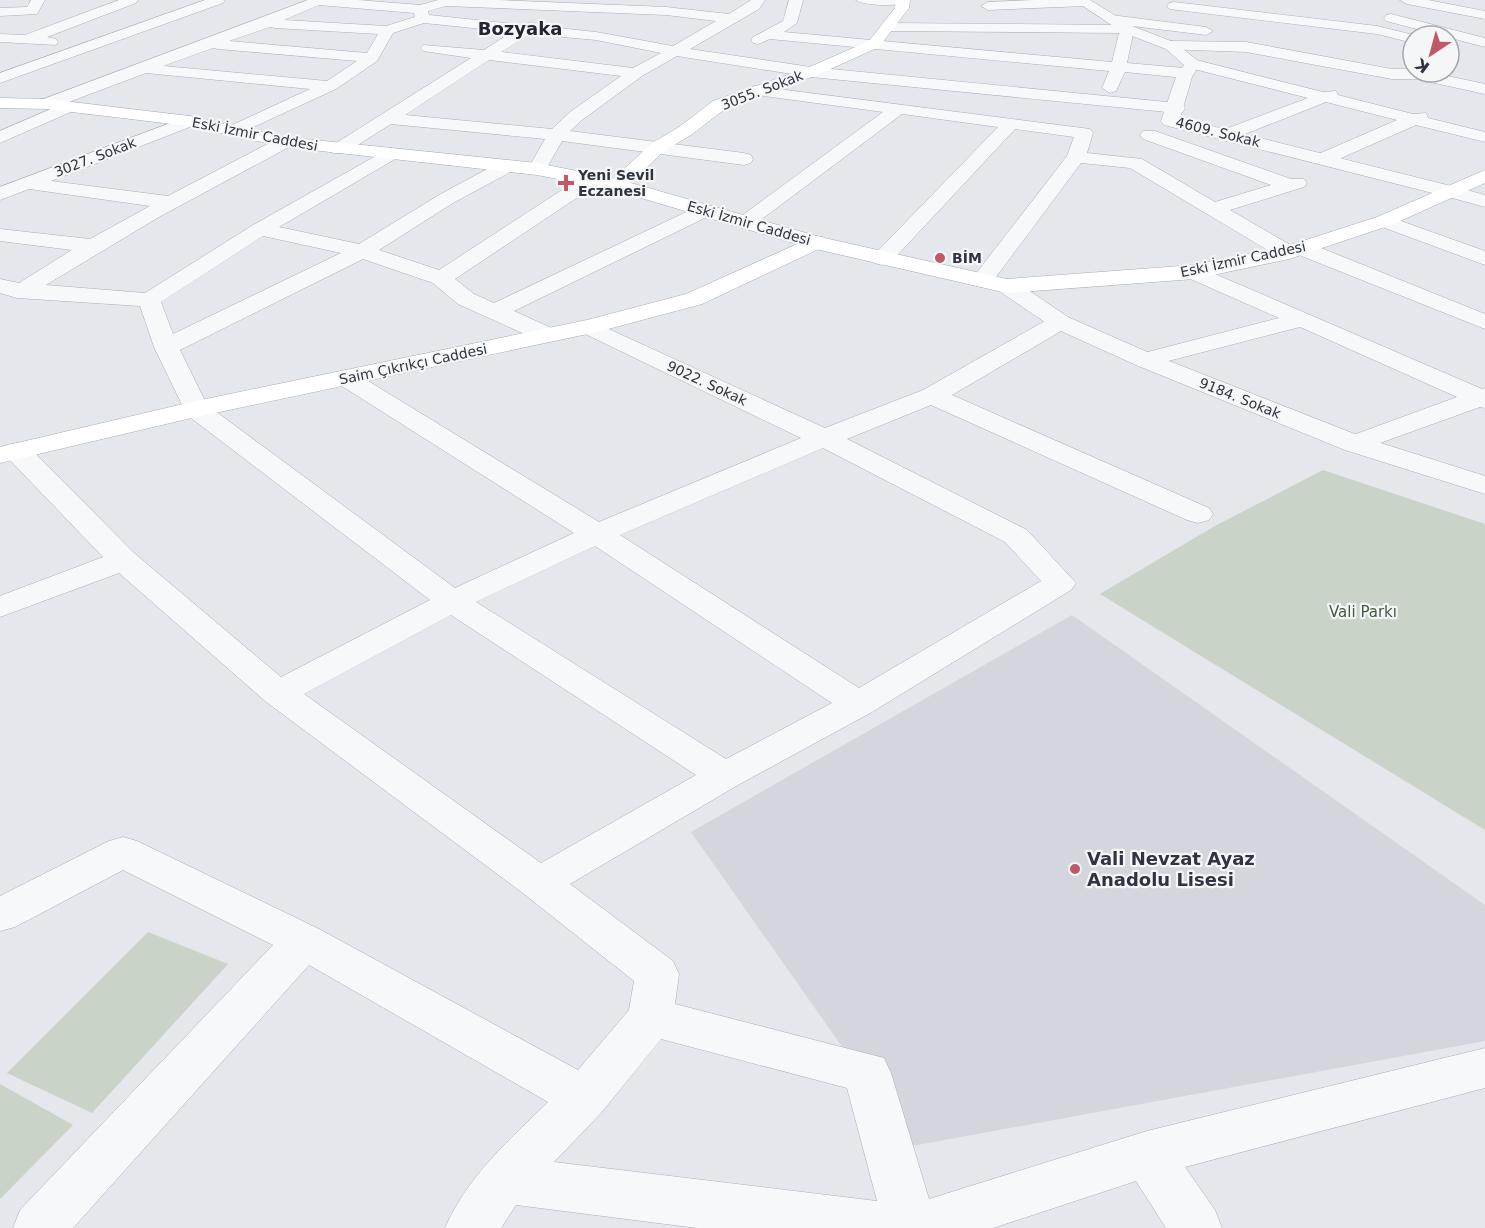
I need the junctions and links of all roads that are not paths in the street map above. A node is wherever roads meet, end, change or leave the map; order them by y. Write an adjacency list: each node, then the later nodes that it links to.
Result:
1 (38, 0): 15 (street)
2 (131, 0): 31 (street)
3 (758, 0): 20 (street)
4 (796, 0): 28 (street)
5 (864, 0): 10 (street)
6 (1407, 0): 18 (street)
7 (319, 1): 16 (street); 22 (street)
8 (1083, 1): 13 (street); 21 (street)
9 (574, 3): 16 (street); 20 (street); 25 (street)
10 (905, 4): 23 (main road, 3055. Sokak)
11 (1159, 4): 29 (street)
12 (970, 6): 13 (street)
13 (993, 6): 24 (street)
14 (218, 7): 37 (street)
15 (0, 12)
16 (422, 14): 25 (street); 27 (street)
17 (1377, 15): 35 (street)
18 (1485, 15)
19 (239, 16): 22 (street)
20 (730, 19): 40 (street)
21 (1111, 19): 26 (street); 32 (street)
22 (268, 21): 27 (street); 33 (street)
23 (888, 27): 24 (street); 34 (main road, 3055. Sokak)
24 (1011, 27): 26 (street)
25 (525, 29): 40 (street); 41 (street)
26 (1127, 29): 36 (street); 46 (street)
27 (387, 30): 43 (street)
28 (769, 35): 34 (street); 42 (street)
29 (1401, 36)
30 (0, 38): 31 (street)
31 (28, 39): 37 (street)
32 (1308, 43)
33 (209, 44): 43 (street); 45 (street)
34 (874, 44): 46 (street); 50 (main road, 3055. Sokak)
35 (1485, 44): 39 (street)
36 (1171, 46): 47 (street); 51 (street)
37 (86, 47): 48 (street)
38 (428, 48): 41 (street)
39 (1461, 50)
40 (676, 51): 42 (street); 49 (street)
41 (489, 53): 49 (street); 58 (street)
42 (718, 57): 50 (street)
43 (372, 58): 53 (street)
44 (0, 69): 48 (street)
45 (144, 69): 53 (street); 62 (street)
46 (1118, 69): 47 (street); 59 (street)
47 (1188, 69): 56 (street); 66 (street, 4609. Sokak)
48 (18, 71): 52 (street)
49 (636, 72): 67 (street)
50 (811, 72): 55 (main road, 3055. Sokak); 59 (street)
51 (1392, 74): 54 (street); 56 (street)
52 (0, 78)
53 (330, 87): 74 (street)
54 (1485, 90): 57 (street)
55 (755, 91): 64 (street); 75 (main road, 3055. Sokak)
56 (1326, 96): 70 (street); 76 (street)
57 (1464, 99)
58 (412, 102): 61 (street); 68 (street)
59 (1105, 102): 66 (street)
60 (0, 103): 62 (main road, Eski İzmir Caddesi)
61 (445, 104)
62 (57, 106): 71 (main road, Eski İzmir Caddesi); 80 (street)
63 (1443, 108): 70 (street)
64 (897, 110): 72 (street); 102 (street)
65 (554, 114): 67 (street)
66 (1173, 115): 76 (street, 4609. Sokak); 78 (street)
67 (576, 116): 69 (street); 77 (street)
68 (387, 118): 77 (street); 83 (street)
69 (597, 119)
70 (1412, 120): 79 (street); 87 (street)
71 (189, 121): 74 (main road, Eski İzmir Caddesi); 93 (street, 3027. Sokak)
72 (1011, 123): 85 (street); 110 (street)
73 (652, 127): 75 (street)
74 (236, 130): 81 (main road, Eski İzmir Caddesi)
75 (685, 131): 82 (main road, 3055. Sokak)
76 (1228, 134): 87 (street, 4609. Sokak)
77 (556, 135): 82 (street); 90 (street)
78 (1149, 135): 88 (street); 95 (street)
79 (1485, 137)
80 (0, 138)
81 (285, 142): 83 (main road, Eski İzmir Caddesi); 99 (street)
82 (658, 147): 86 (street); 94 (main road, 3055. Sokak)
83 (339, 149): 84 (main road, Eski İzmir Caddesi)
84 (390, 154): 89 (main road, Eski İzmir Caddesi); 104 (street)
85 (1076, 157): 88 (street); 114 (street)
86 (744, 159)
87 (1332, 162): 95 (street); 96 (street, 4609. Sokak)
88 (1135, 163): 100 (street)
89 (507, 166): 90 (main road, Eski İzmir Caddesi); 108 (street)
90 (537, 169): 92 (main road, Eski İzmir Caddesi)
91 (1485, 176): 96 (main road, Eski İzmir Caddesi)
92 (592, 179): 94 (main road, Eski İzmir Caddesi); 113 (street)
93 (26, 184): 97 (street, 3027. Sokak); 99 (street)
94 (617, 185): 101 (main road, Eski İzmir Caddesi)
95 (1291, 185): 100 (street)
96 (1452, 192): 98 (street, 4609. Sokak); 103 (main road, Eski İzmir Caddesi)
97 (0, 194)
98 (1485, 201)
99 (169, 202): 107 (street)
100 (1212, 209): 109 (street)
101 (706, 210): 102 (main road, Eski İzmir Caddesi); 118 (street)
102 (747, 221): 106 (main road, Eski İzmir Caddesi)
103 (1384, 221): 109 (main road, Eski İzmir Caddesi); 111 (street)
104 (260, 229): 108 (street); 117 (street)
105 (0, 235): 107 (street)
106 (815, 242): 110 (main road, Eski İzmir Caddesi); 122 (main road, Saim Çıkrıkçı Caddesi)
107 (91, 246): 116 (street)
108 (362, 251): 113 (street); 124 (street)
109 (1296, 251): 112 (main road, Eski İzmir Caddesi); 121 (street)
110 (882, 258): 114 (main road, Eski İzmir Caddesi)
111 (1485, 258)
112 (1194, 272): 115 (main road, Eski İzmir Caddesi); 119 (street)
113 (441, 278): 118 (street)
114 (982, 280): 115 (main road, Eski İzmir Caddesi)
115 (1007, 286): 120 (street, 9184. Sokak)
116 (8, 290): 117 (street)
117 (149, 300): 124 (street)
118 (495, 311): 123 (street)
119 (1300, 320): 125 (street); 128 (street)
120 (1060, 322): 125 (street, 9184. Sokak); 127 (street)
121 (1485, 322)
122 (589, 327): 123 (main road, Saim Çıkrıkçı Caddesi); 130 (street, 9022. Sokak)
123 (547, 335): 126 (main road, Saim Çıkrıkçı Caddesi)
124 (166, 347): 129 (street)
125 (1145, 360): 131 (street, 9184. Sokak)
126 (346, 378): 129 (main road, Saim Çıkrıkçı Caddesi); 135 (street)
127 (933, 396): 130 (street); 134 (street)
128 (1483, 398): 131 (street)
129 (196, 410): 132 (main road, Saim Çıkrıkçı Caddesi); 138 (street)
130 (824, 438): 135 (street); 140 (street, 9022. Sokak)
131 (1355, 444): 133 (street, 9184. Sokak)
132 (8, 453): 136 (street)
133 (1485, 485)
134 (1198, 514)
135 (597, 534): 138 (street); 140 (street)
136 (123, 560): 137 (street); 139 (street)
137 (5, 597)
138 (452, 601): 139 (street); 141 (street)
139 (278, 693): 142 (street)
140 (859, 704): 141 (street)
141 (725, 776): 142 (street)
142 (539, 883): 145 (street)
143 (0, 915): 144 (street)
144 (304, 941): 147 (street); 150 (street)
145 (651, 1017): 147 (street); 153 (street)
146 (1485, 1068): 148 (street)
147 (584, 1098): 149 (street)
148 (1147, 1154): 154 (street); 155 (street)
149 (504, 1180): 151 (street); 152 (street)
150 (39, 1228)
151 (471, 1228)
152 (896, 1228)
153 (911, 1228)
154 (917, 1228)
155 (1196, 1228)

